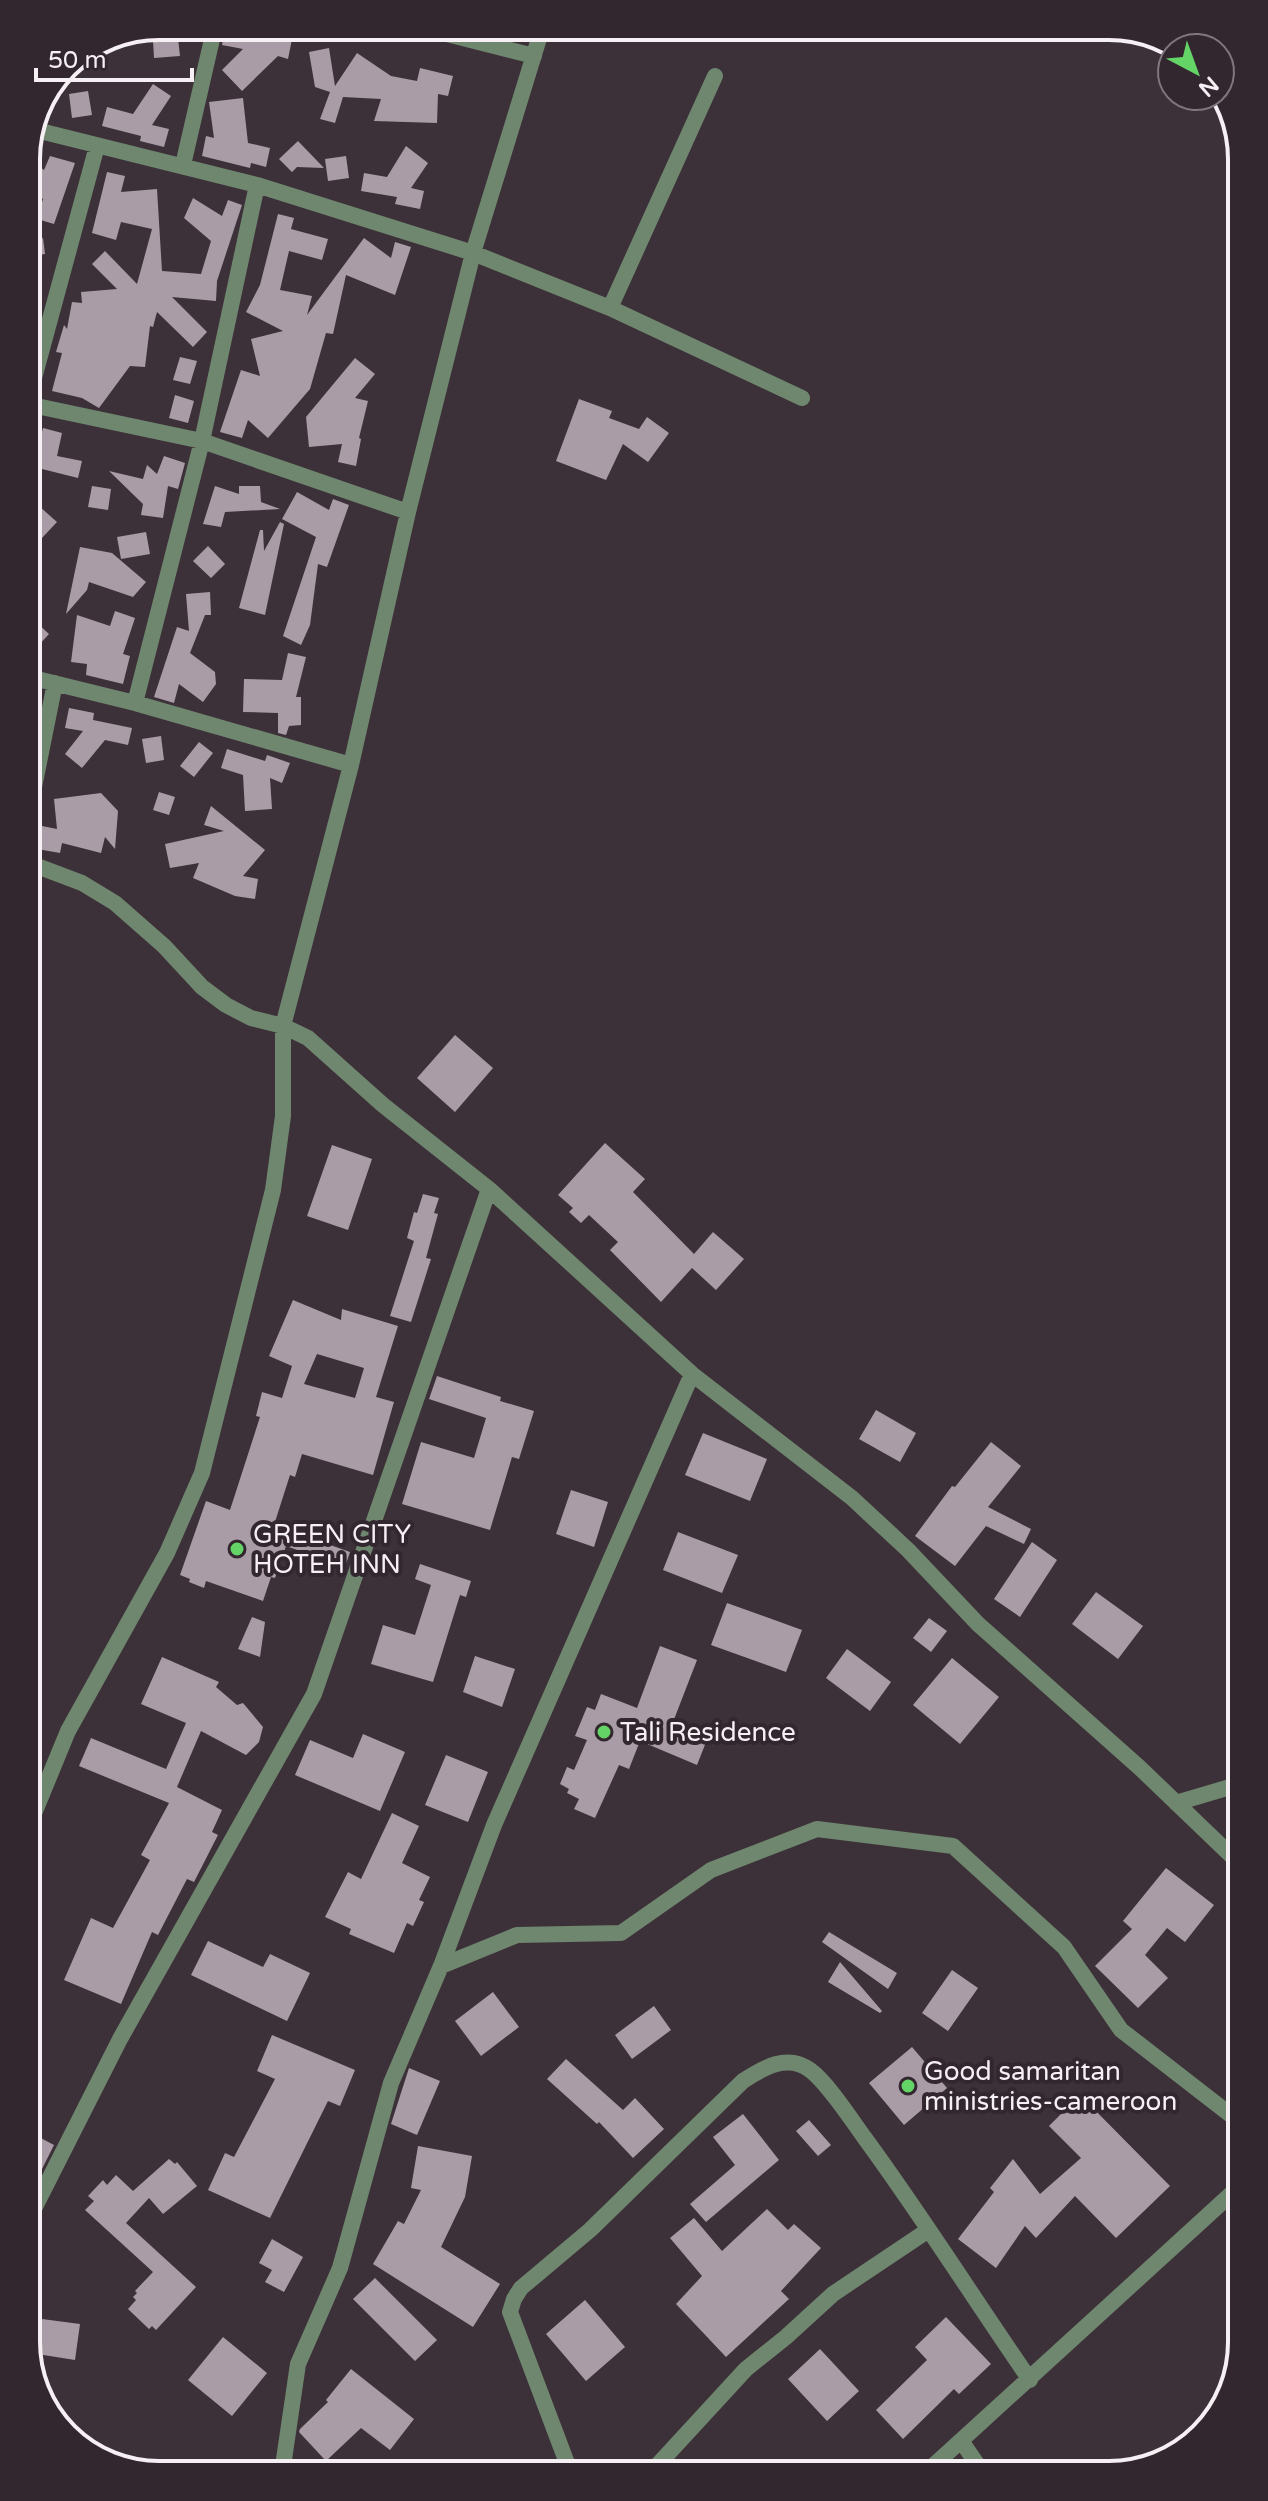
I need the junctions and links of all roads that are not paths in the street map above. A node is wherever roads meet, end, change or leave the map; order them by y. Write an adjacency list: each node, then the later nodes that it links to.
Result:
1 (212, 40): 8 (street)
2 (471, 40): 4 (street)
3 (539, 40): 4 (street)
4 (534, 56): 10 (street)
5 (715, 76): 11 (street)
6 (43, 132): 7 (street)
7 (97, 146): 8 (street); 12 (street)
8 (183, 165): 9 (street)
9 (257, 185): 10 (street); 15 (street)
10 (473, 253): 11 (street); 16 (street)
11 (610, 308): 13 (street)
12 (40, 356)
13 (802, 398)
14 (40, 407): 15 (street)
15 (202, 441): 16 (street); 19 (street)
16 (408, 512): 21 (street)
17 (40, 680): 18 (street)
18 (55, 683): 19 (street); 20 (street)
19 (135, 703): 21 (street)
20 (40, 757)
21 (351, 765): 23 (street)
22 (40, 867): 23 (street)
23 (283, 1026): 24 (street); 27 (street)
24 (489, 1189): 25 (street); 32 (street)
25 (692, 1374): 28 (street); 30 (street)
26 (1228, 1788): 28 (street)
27 (40, 1799)
28 (1176, 1803): 29 (street)
29 (1228, 1853)
30 (441, 1966): 31 (street); 37 (street)
31 (1228, 2113)
32 (40, 2197)
33 (1228, 2197): 35 (street)
34 (927, 2231): 35 (street); 38 (street); 39 (street)
35 (1030, 2380): 36 (street)
36 (962, 2442): 40 (street); 41 (street)
37 (284, 2461)
38 (566, 2461)
39 (661, 2461)
40 (939, 2461)
41 (975, 2461)

